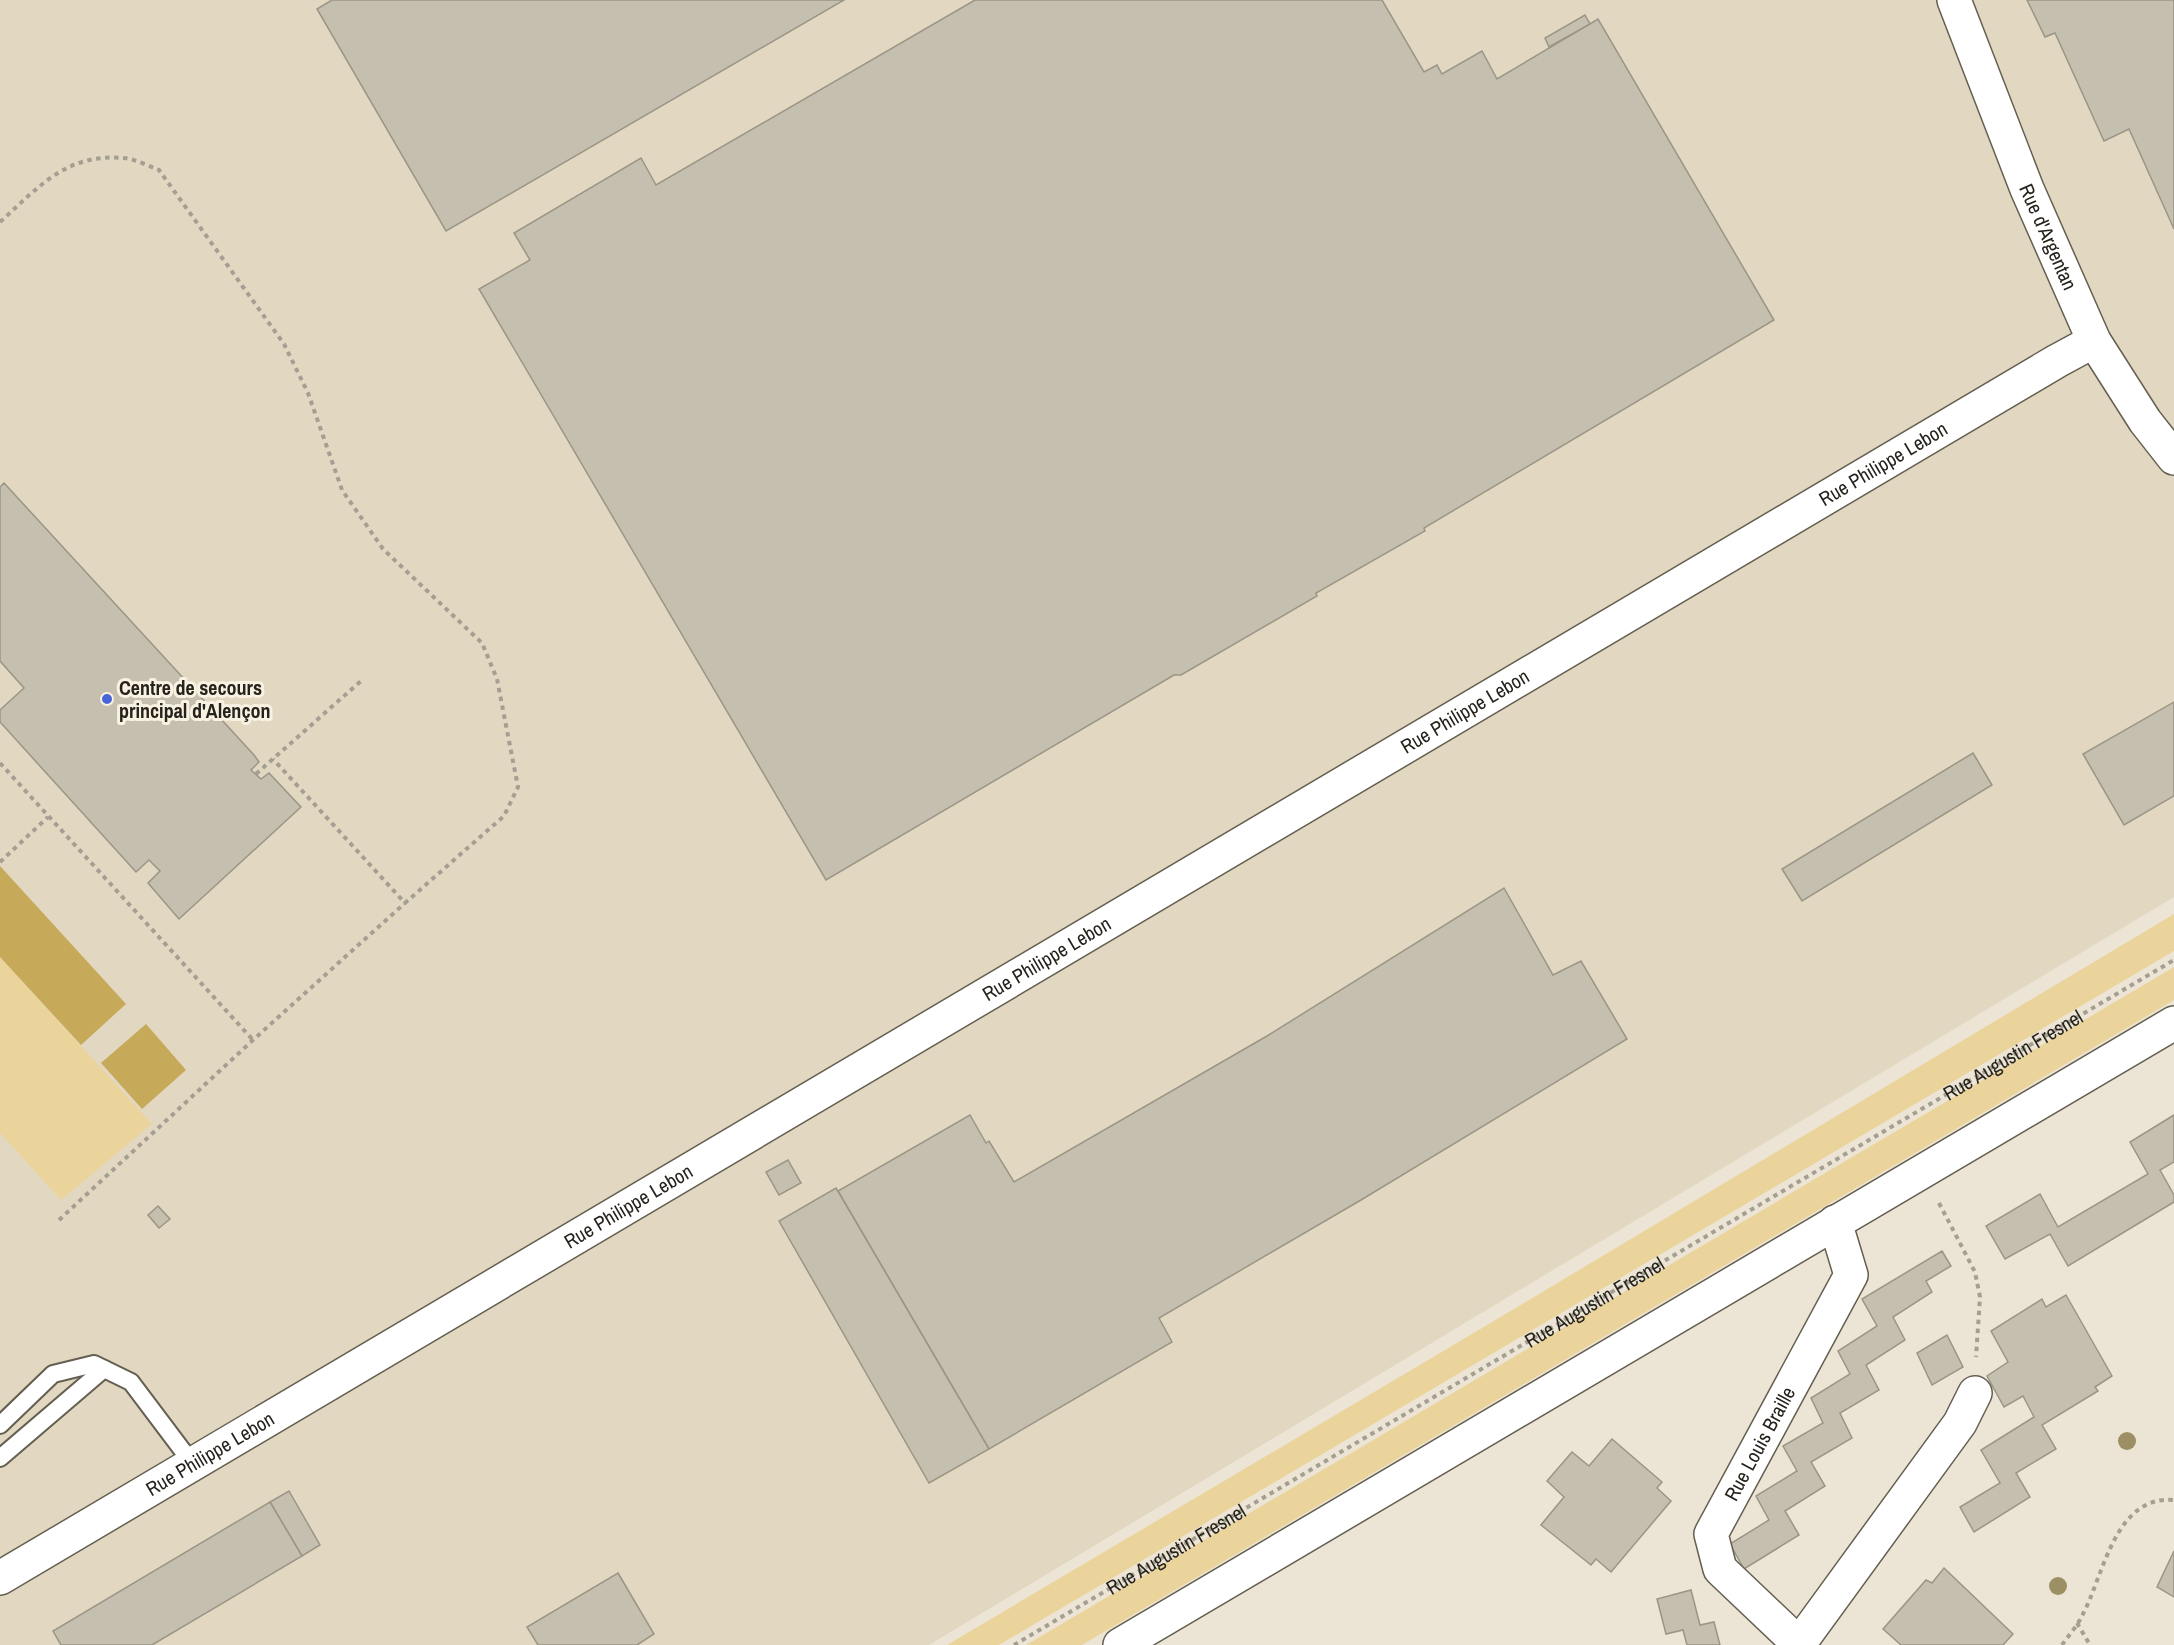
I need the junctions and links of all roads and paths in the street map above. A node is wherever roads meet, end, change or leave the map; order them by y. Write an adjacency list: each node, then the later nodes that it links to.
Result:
1 (1954, 0): 3 (street, Rue d'Argentan)
2 (0, 222): 11 (path)
3 (2094, 341): 4 (street, Rue d'Argentan); 22 (street, Rue Philippe Lebon)
4 (2174, 459)
5 (362, 680): 6 (path)
6 (273, 759): 8 (path); 11 (path)
7 (0, 764): 9 (path)
8 (256, 774)
9 (48, 817): 10 (path); 14 (path)
10 (0, 862)
11 (405, 903): 14 (path)
12 (2174, 960): 26 (path, Rue Augustin Fresnel)
13 (2174, 1023): 15 (street)
14 (253, 1040): 16 (path)
15 (1922, 1170): 17 (street); 19 (path)
16 (59, 1220)
17 (1835, 1222): 27 (street); 28 (street, Rue Louis Braille)
18 (104, 1369): 20 (lane); 21 (lane); 22 (lane)
19 (1975, 1393): 28 (street)
20 (0, 1425)
21 (0, 1458)
22 (192, 1463): 24 (street, Rue Philippe Lebon)
23 (2174, 1500): 25 (path)
24 (0, 1578)
25 (2077, 1623): 29 (path); 30 (path)
26 (1014, 1645)
27 (1120, 1645)
28 (1799, 1645)
29 (2062, 1645)
30 (2090, 1645)

